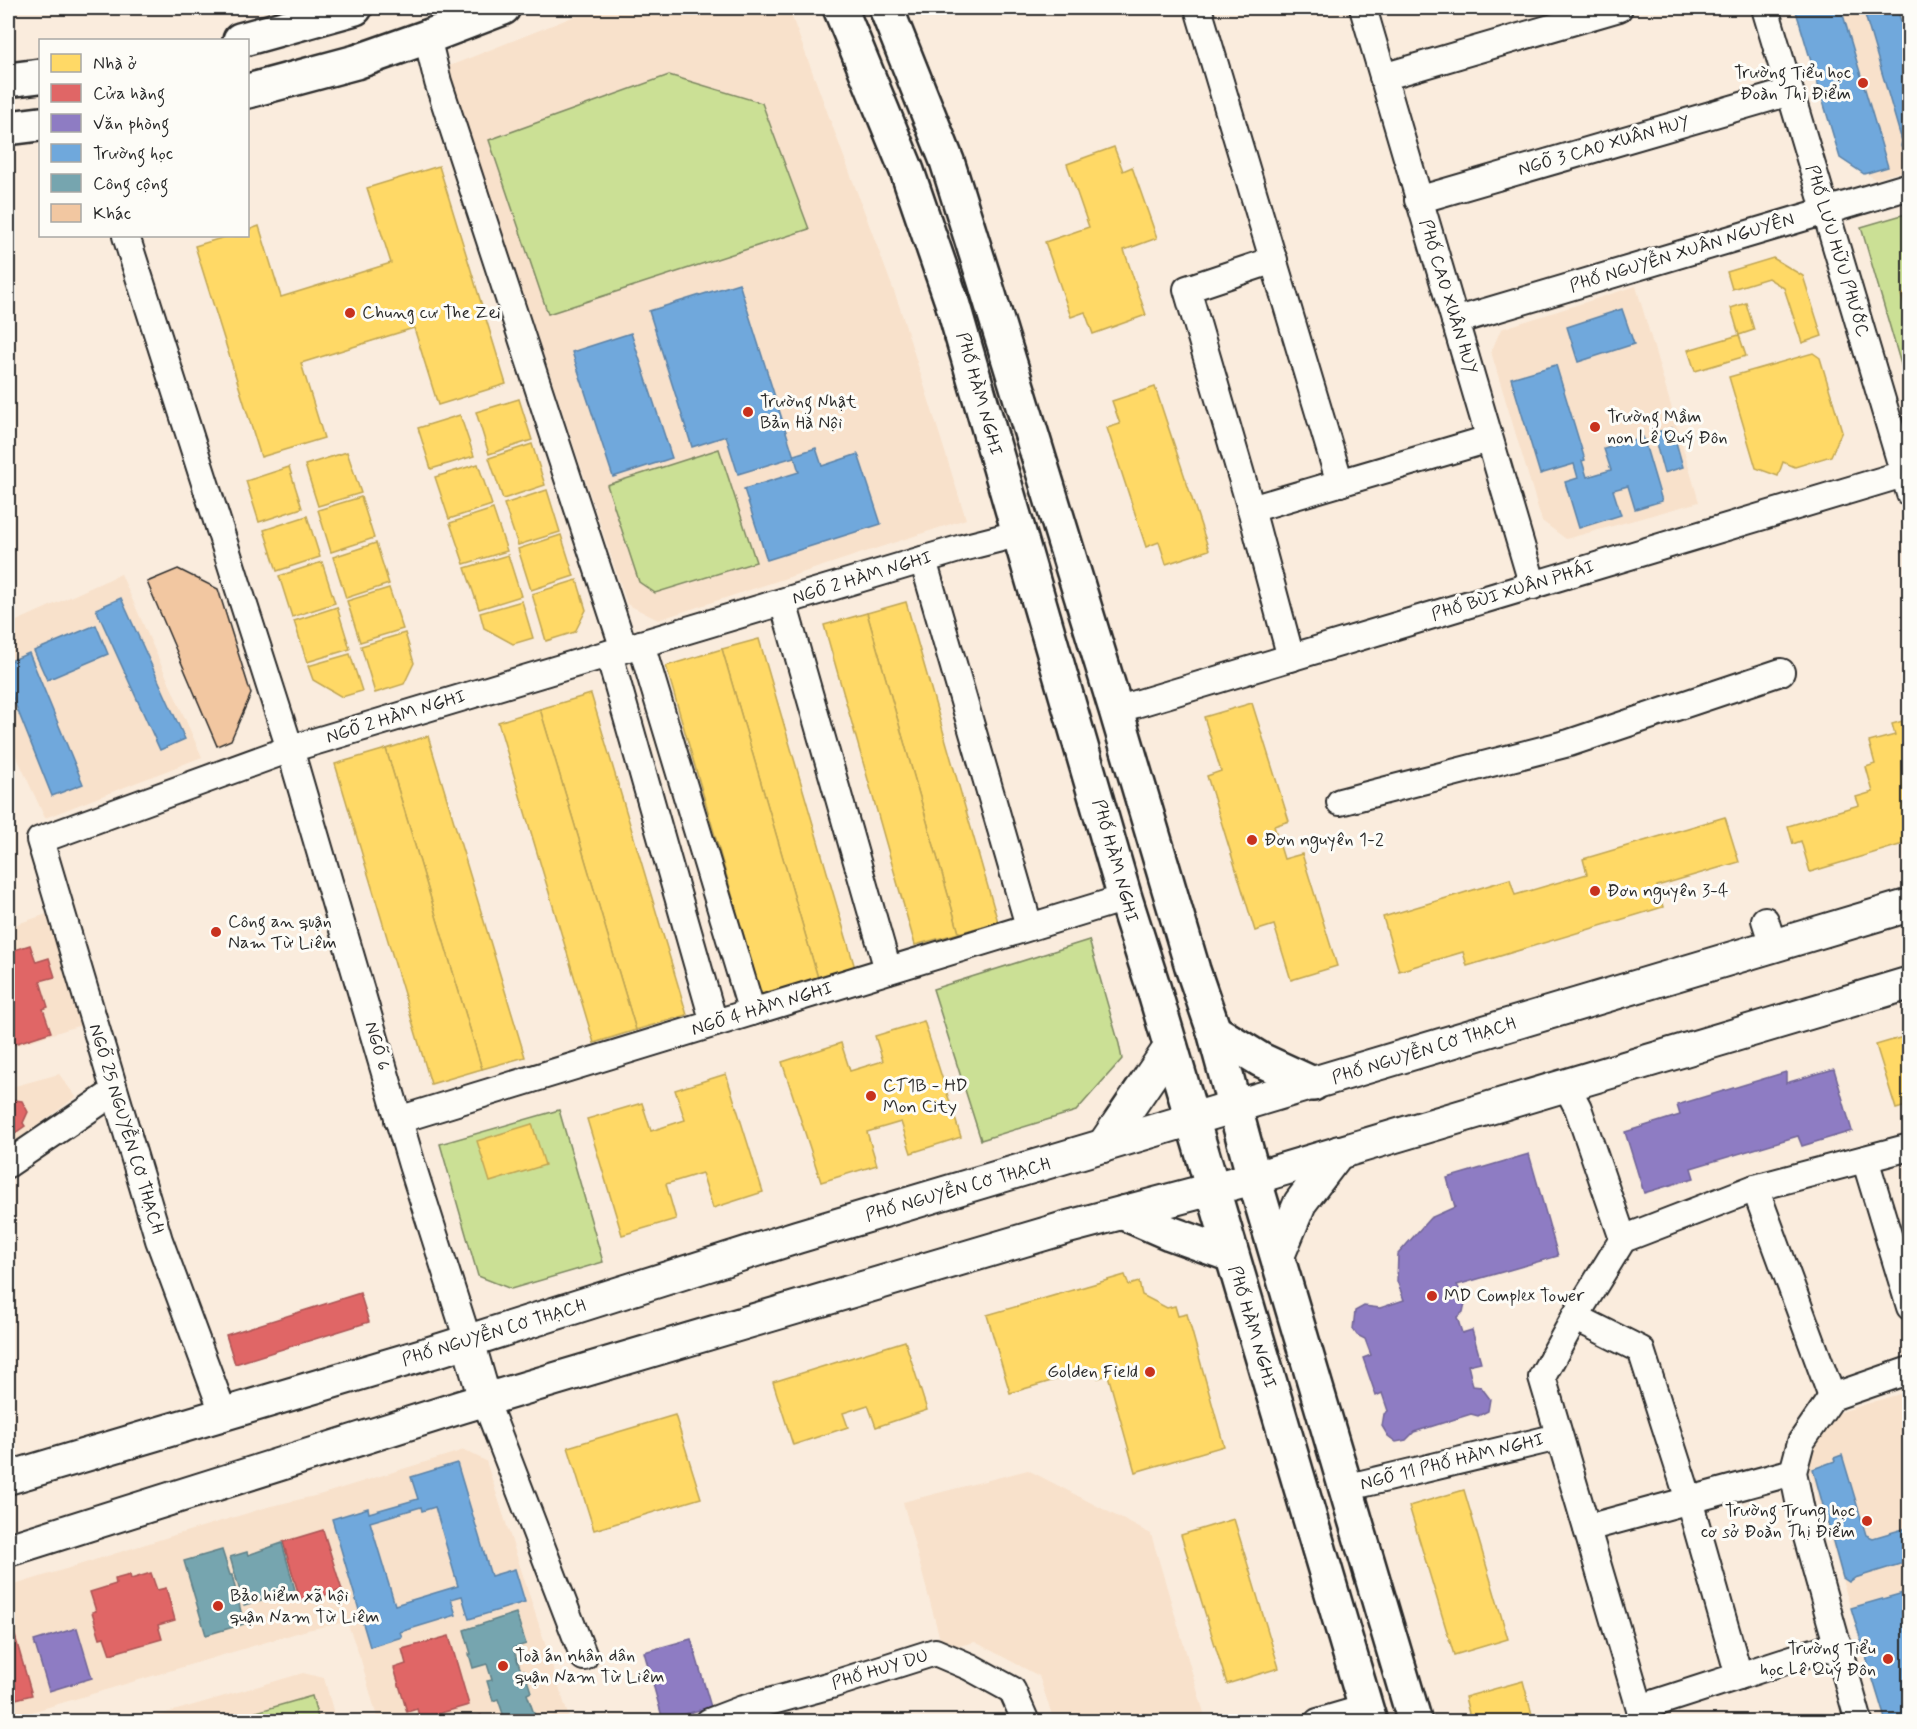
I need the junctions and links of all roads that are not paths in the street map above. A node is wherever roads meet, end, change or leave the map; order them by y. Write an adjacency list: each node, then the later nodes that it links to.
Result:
1 (355, 8): 10 (main road)
2 (503, 8): 9 (main road)
3 (840, 8): 25 (main road, PHỐ HÀM NGHI)
4 (886, 8): 24 (main road, PHỐ HÀM NGHI)
5 (1198, 8): 22 (street)
6 (1363, 8): 12 (street, PHỐ CAO XUÂN HUY)
7 (1619, 8): 12 (street)
8 (1765, 8): 15 (street, PHỐ LƯU HỮU PHƯỚC)
9 (427, 37): 14 (main road); 34 (street)
10 (244, 39)
11 (39, 76): 13 (main road)
12 (1383, 77): 19 (street, PHỐ CAO XUÂN HUY)
13 (8, 80)
14 (249, 91)
15 (1790, 92): 19 (street, NGÕ 3 CAO XUÂN HUY); 20 (street, PHỐ LƯU HỮU PHƯỚC)
16 (39, 124): 17 (main road)
17 (8, 128)
18 (1910, 186): 20 (street, PHỐ NGUYỄN XUÂN NGUYÊN)
19 (1419, 200): 23 (street, PHỐ CAO XUÂN HUY)
20 (1825, 211): 23 (street, PHỐ NGUYỄN XUÂN NGUYÊN); 27 (street, PHỐ LƯU HỮU PHƯỚC)
21 (126, 237): 38 (street)
22 (1274, 260): 28 (street); 29 (street)
23 (1455, 321): 26 (street, PHỐ CAO XUÂN HUY)
24 (1005, 350): 25 (street); 37 (main road, PHỐ HÀM NGHI)
25 (970, 362): 30 (main road, PHỐ HÀM NGHI)
26 (1489, 438): 28 (street); 32 (street, PHỐ CAO XUÂN HUY)
27 (1908, 480): 32 (street, PHỐ BÙI XUÂN PHÁI)
28 (1340, 483): 29 (street)
29 (1251, 508): 35 (street)
30 (1021, 533): 31 (street, NGÕ 2 HÀM NGHI); 41 (main road, PHỐ HÀM NGHI)
31 (923, 560): 33 (street, NGÕ 2 HÀM NGHI); 43 (street)
32 (1533, 585): 35 (street, PHỐ BÙI XUÂN PHÁI)
33 (783, 602): 34 (street, NGÕ 2 HÀM NGHI); 44 (street)
34 (624, 649): 38 (street, NGÕ 2 HÀM NGHI); 46 (street); 47 (street)
35 (1291, 658): 37 (street, PHỐ BÙI XUÂN PHÁI)
36 (1781, 672): 39 (street)
37 (1116, 710): 48 (main road, PHỐ HÀM NGHI)
38 (290, 749): 40 (street, NGÕ 2 HÀM NGHI); 55 (street, NGÕ 6)
39 (1340, 802)
40 (40, 840): 52 (street, NGÕ 25 NGUYỄN CƠ THẠCH)
41 (1125, 898): 43 (street, NGÕ 4 HÀM NGHI); 49 (main road, PHỐ HÀM NGHI)
42 (1910, 904): 50 (street, PHỐ NGUYỄN CƠ THẠCH)
43 (1029, 926): 44 (street, NGÕ 4 HÀM NGHI)
44 (888, 970): 46 (street, NGÕ 4 HÀM NGHI)
45 (1910, 983): 51 (street)
46 (753, 1012): 47 (street, NGÕ 4 HÀM NGHI)
47 (714, 1023): 55 (street, NGÕ 4 HÀM NGHI)
48 (1214, 1031): 50 (main road); 53 (main road, PHỐ HÀM NGHI)
49 (1171, 1047): 54 (main road, PHỐ HÀM NGHI); 56 (street)
50 (1313, 1084): 53 (street, PHỐ NGUYỄN CƠ THẠCH)
51 (1566, 1085): 58 (street); 65 (street)
52 (114, 1092): 60 (street); 74 (street, NGÕ 25 NGUYỄN CƠ THẠCH)
53 (1235, 1106): 54 (street, PHỐ NGUYỄN CƠ THẠCH); 61 (main road, PHỐ HÀM NGHI)
54 (1191, 1119): 56 (street, PHỐ NGUYỄN CƠ THẠCH); 63 (main road, PHỐ HÀM NGHI)
55 (398, 1120): 70 (street, NGÕ 6)
56 (1102, 1146): 70 (street, PHỐ NGUYỄN CƠ THẠCH)
57 (1910, 1147): 59 (street)
58 (1339, 1152): 61 (street); 67 (street)
59 (1865, 1159): 62 (street); 68 (street)
60 (8, 1164)
61 (1254, 1178): 63 (street); 67 (main road, PHỐ HÀM NGHI)
62 (1755, 1188): 65 (street); 72 (street)
63 (1212, 1190): 64 (street); 66 (main road, PHỐ HÀM NGHI)
64 (1124, 1213): 66 (main road); 73 (street)
65 (1623, 1239): 69 (street)
66 (1231, 1255): 85 (main road, PHỐ HÀM NGHI)
67 (1278, 1256): 78 (main road, PHỐ HÀM NGHI)
68 (1910, 1307)
69 (1575, 1317): 75 (street); 79 (street)
70 (468, 1341): 73 (street); 74 (street, PHỐ NGUYỄN CƠ THẠCH)
71 (1910, 1370): 72 (street)
72 (1832, 1397): 76 (street)
73 (486, 1400): 81 (street); 83 (street)
74 (224, 1415): 77 (street, PHỐ NGUYỄN CƠ THẠCH)
75 (1558, 1437): 78 (street, NGÕ 11 PHỐ HÀM NGHI); 80 (street)
76 (1793, 1472): 79 (street); 82 (street)
77 (8, 1478)
78 (1345, 1488): 90 (main road, PHỐ HÀM NGHI)
79 (1689, 1500): 80 (street); 84 (street)
80 (1587, 1528): 86 (street)
81 (8, 1550)
82 (1838, 1644): 84 (street); 91 (street)
83 (584, 1657)
84 (1739, 1676): 86 (street)
85 (1368, 1714): 89 (street)
86 (1642, 1715)
87 (709, 1722): 88 (street, PHỐ HUY DU)
88 (1026, 1722)
89 (1318, 1722)
90 (1415, 1722)
91 (1859, 1722)

